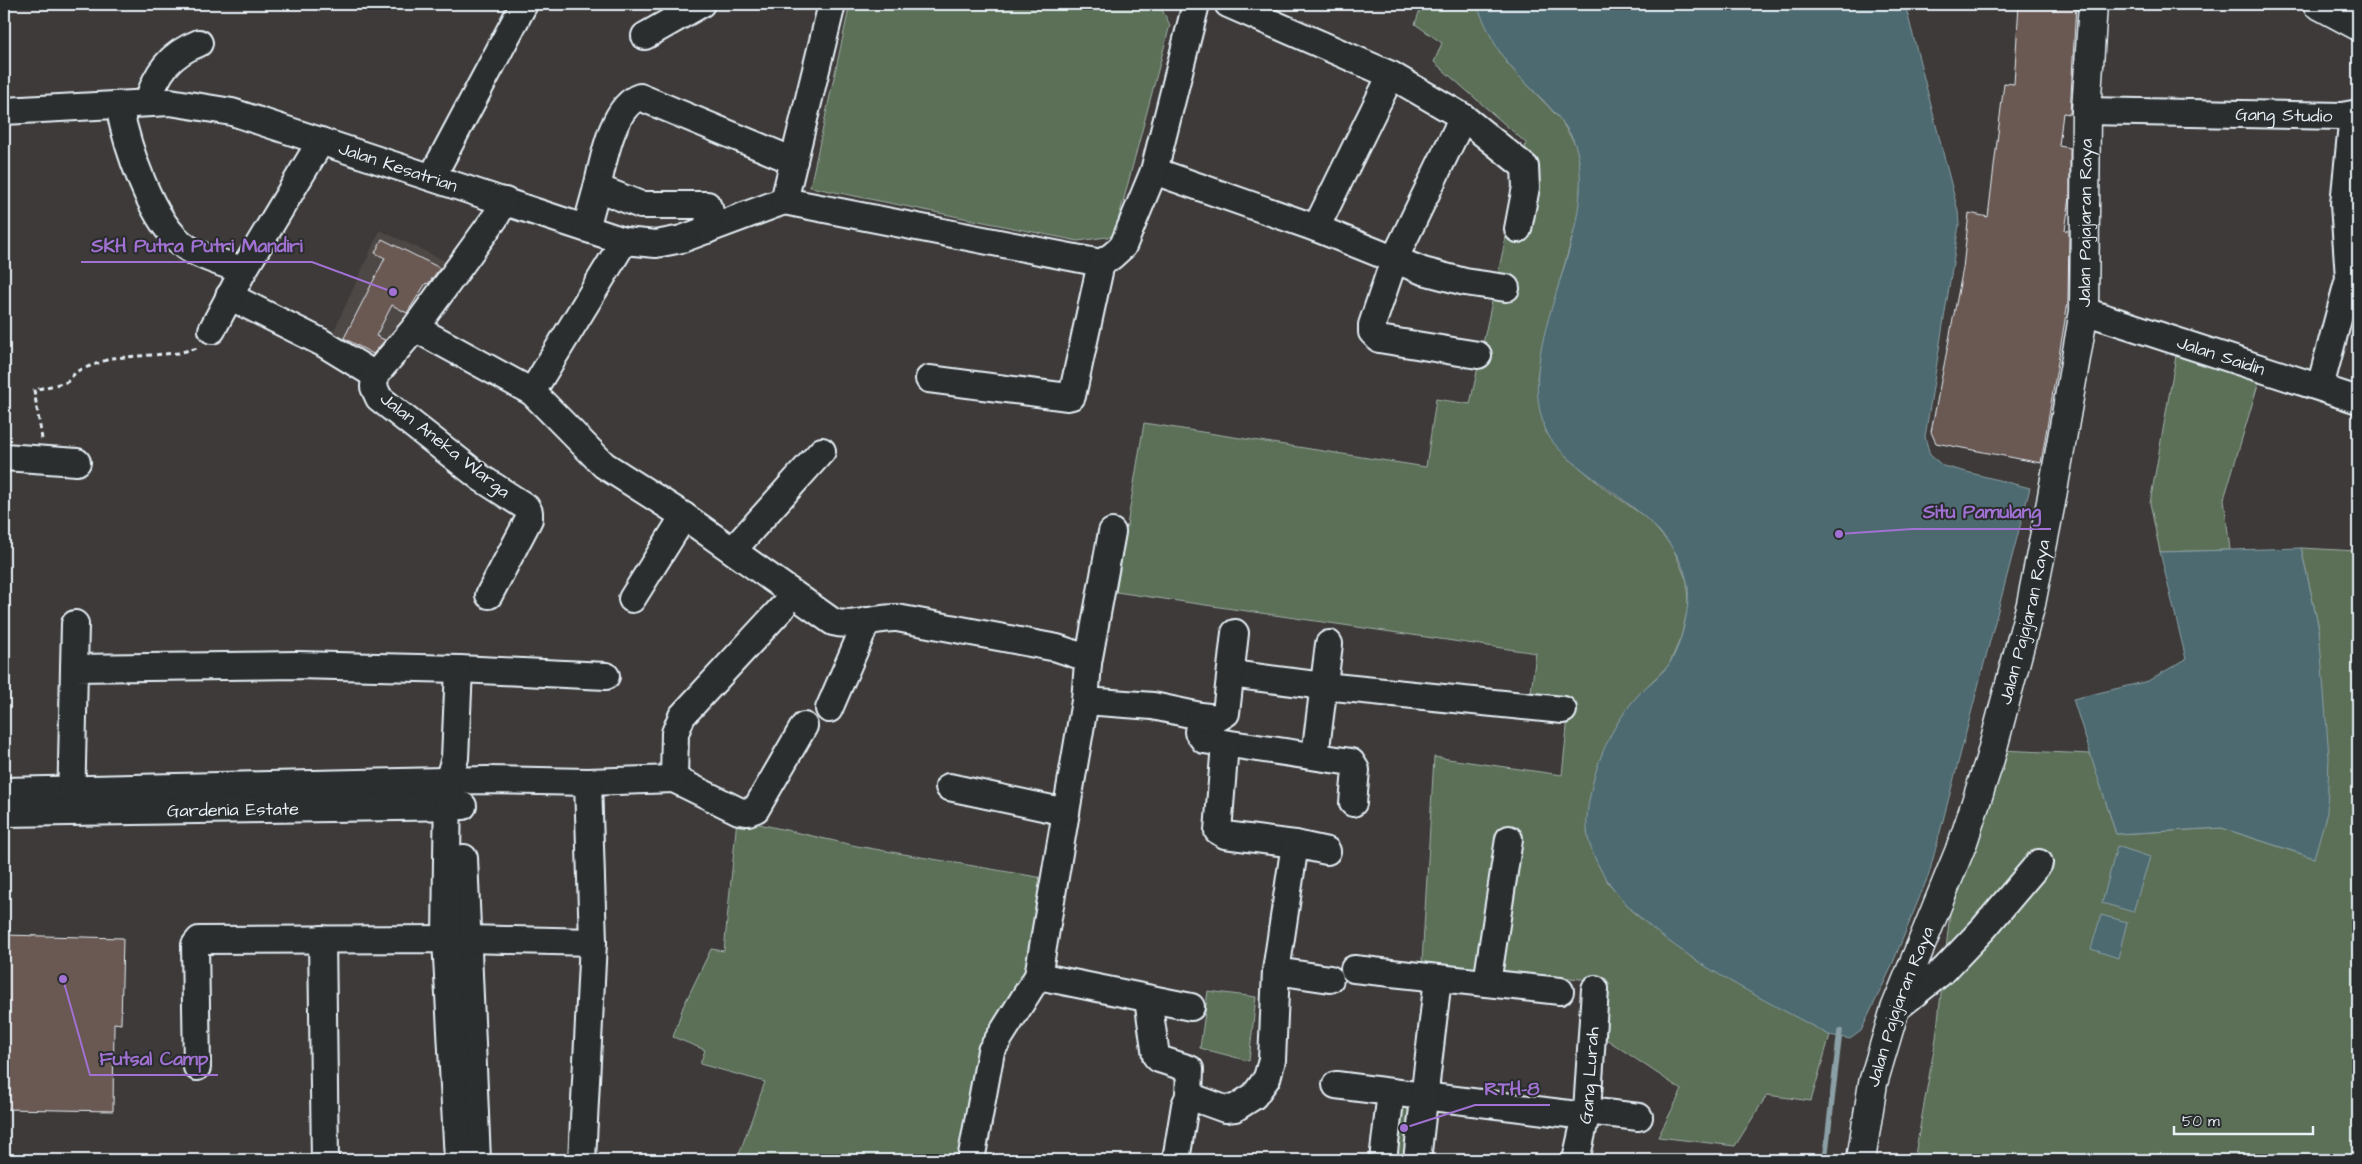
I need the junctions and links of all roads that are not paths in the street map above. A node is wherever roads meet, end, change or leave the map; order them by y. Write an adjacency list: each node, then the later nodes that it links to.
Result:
1 (524, 4): 20 (street)
2 (701, 4): 9 (street)
3 (832, 4): 18 (street)
4 (1196, 4): 19 (street)
5 (1228, 4): 11 (street)
6 (2093, 4): 15 (main road, Jalan Pajajaran Raya)
7 (2316, 4): 8 (main road)
8 (2358, 26)
9 (645, 36)
10 (199, 43): 12 (street)
11 (1391, 75): 16 (street); 25 (street)
12 (148, 102): 13 (street, Jalan Kesatrian); 17 (street, Jalan Kesatrian)
13 (119, 106): 14 (street, Jalan Kesatrian); 31 (street)
14 (4, 111)
15 (2086, 111): 34 (main road, Jalan Pajajaran Raya); 40 (street, Gang Studio)
16 (1463, 118): 26 (street); 29 (street)
17 (322, 141): 20 (street, Jalan Kesatrian); 31 (street)
18 (794, 161): 21 (street); 22 (street)
19 (1154, 171): 25 (street); 30 (street)
20 (432, 177): 23 (street, Jalan Kesatrian)
21 (597, 188): 24 (street); 27 (street)
22 (784, 200): 27 (street, Jalan Kesatrian); 30 (street)
23 (505, 201): 24 (street, Jalan Kesatrian); 35 (street, Jalan Aneka Warga)
24 (586, 228): 28 (street, Jalan Kesatrian)
25 (1316, 228): 29 (street)
26 (1518, 229)
27 (707, 230): 28 (street, Jalan Kesatrian)
28 (624, 241): 41 (street)
29 (1394, 260): 32 (street); 37 (street)
30 (1101, 262): 39 (street)
31 (243, 271): 33 (street)
32 (1506, 288)
33 (229, 296): 36 (street); 38 (street)
34 (2084, 311): 40 (street, Jalan Saidin); 95 (main road, Jalan Pajajaran Raya)
35 (415, 328): 38 (street, Jalan Aneka Warga); 41 (street)
36 (212, 330)
37 (1478, 355)
38 (375, 375): 49 (street, Jalan Aneka Warga)
39 (929, 379)
40 (2320, 387): 42 (street, Jalan Saidin)
41 (532, 392): 46 (street)
42 (2358, 400)
43 (822, 451): 48 (street)
44 (4, 457): 45 (street)
45 (76, 462)
46 (684, 516): 48 (street); 50 (street)
47 (1112, 532): 56 (street)
48 (733, 550): 52 (street)
49 (489, 595)
50 (632, 599)
51 (782, 608): 69 (street)
52 (867, 621): 56 (street); 63 (street)
53 (75, 624): 57 (street)
54 (1235, 633): 59 (street)
55 (1329, 644): 61 (street)
56 (1088, 663): 62 (street)
57 (74, 668): 58 (street); 74 (street)
58 (460, 669): 60 (street); 71 (street)
59 (1231, 674): 61 (street); 65 (street)
60 (606, 676)
61 (1324, 686): 64 (street); 68 (street)
62 (1085, 701): 65 (street); 76 (street)
63 (829, 709)
64 (1563, 710)
65 (1200, 716): 67 (street)
66 (804, 726): 69 (street)
67 (1225, 744): 75 (street); 79 (street)
68 (1316, 748)
69 (674, 779): 70 (street, Gardenia Estate)
70 (588, 782): 71 (street, Gardenia Estate); 84 (street)
71 (455, 786): 74 (street, Gardenia Estate); 83 (street)
72 (949, 787): 76 (street)
73 (4, 791): 74 (street, Gardenia Estate)
74 (71, 800): 77 (street, Gardenia Estate)
75 (1353, 803)
76 (1066, 812): 87 (street)
77 (4, 813)
78 (1509, 839): 90 (street)
79 (1295, 844): 80 (street); 86 (street)
80 (1327, 851)
81 (2039, 863): 95 (street)
82 (322, 939): 83 (street); 96 (street); 103 (street)
83 (456, 939): 84 (street); 104 (street); 105 (street)
84 (593, 942): 106 (street)
85 (1354, 969): 88 (street)
86 (1276, 971): 89 (street); 99 (street)
87 (1038, 976): 93 (street); 107 (street)
88 (1438, 978): 90 (street); 100 (street)
89 (1330, 979)
90 (1487, 983): 92 (street)
91 (1595, 989): 101 (street, Gang Lurah)
92 (1560, 991)
93 (1148, 999): 94 (street); 99 (street)
94 (1191, 1007)
95 (1895, 1009): 112 (main road, Jalan Pajajaran Raya)
96 (197, 1066)
97 (1336, 1085): 98 (street)
98 (1391, 1092): 100 (street); 109 (street)
99 (1189, 1096): 108 (street)
100 (1426, 1097): 101 (street); 110 (street)
101 (1578, 1112): 102 (street); 111 (street, Gang Lurah)
102 (1639, 1117)
103 (325, 1160)
104 (458, 1160)
105 (477, 1160)
106 (582, 1160)
107 (971, 1160)
108 (1176, 1160)
109 (1390, 1160)
110 (1416, 1160)
111 (1576, 1160)
112 (1861, 1160)

